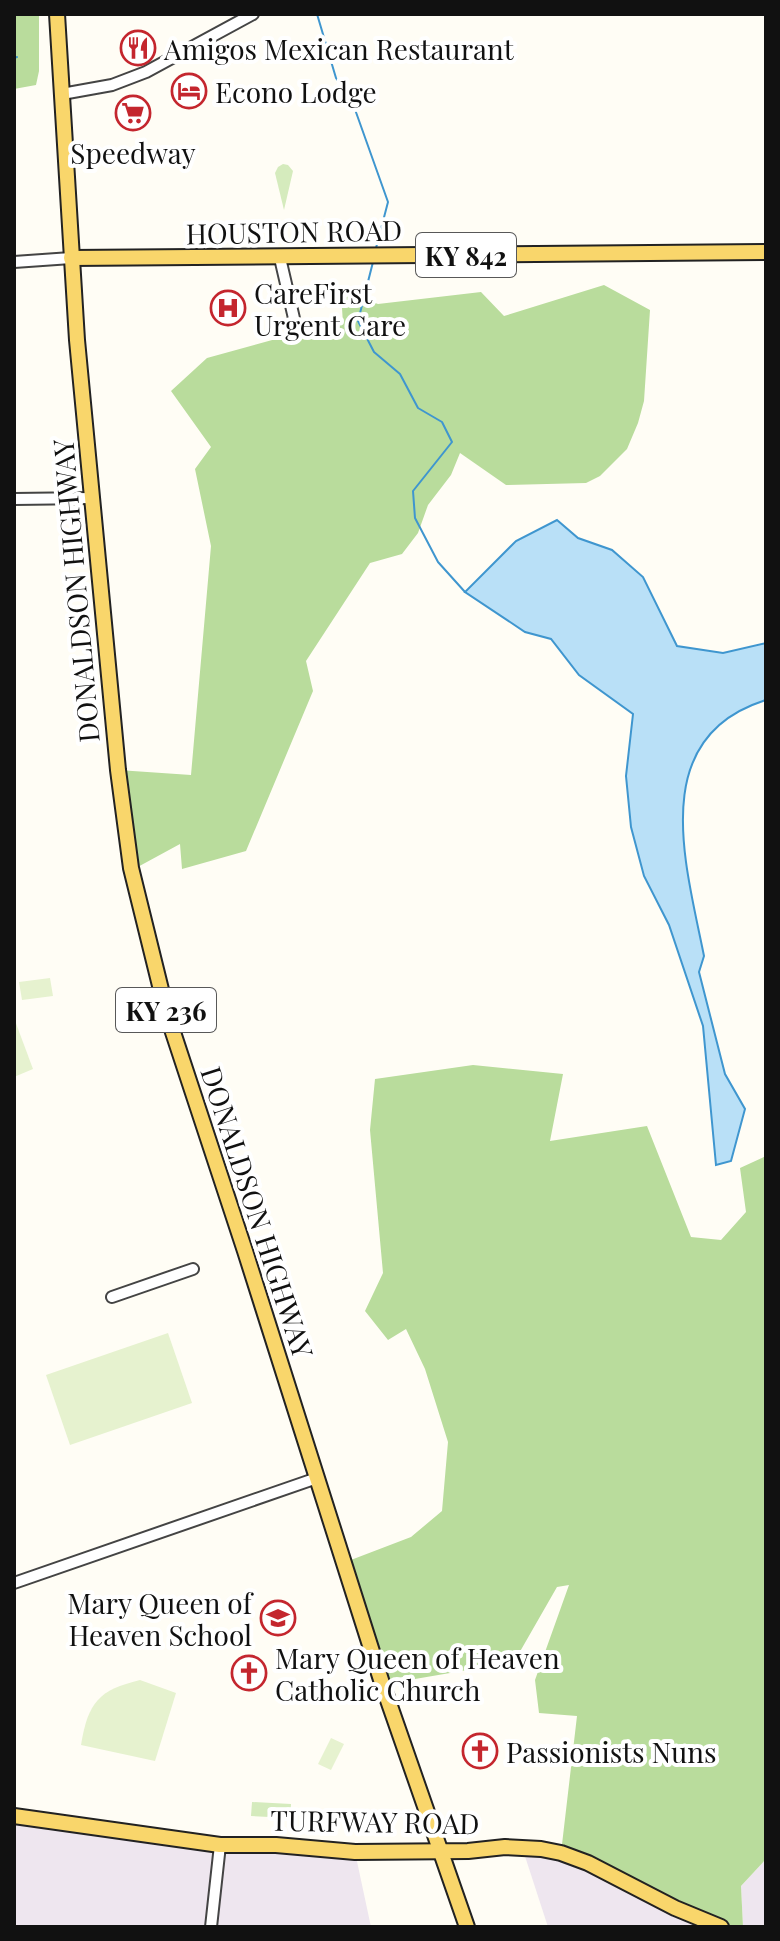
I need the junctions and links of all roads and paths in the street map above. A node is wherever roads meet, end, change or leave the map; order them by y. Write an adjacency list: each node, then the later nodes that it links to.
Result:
1 (57, 14): 3 (main road, DONALDSON HIGHWAY / KY 236)
2 (253, 14): 3 (street)
3 (62, 94): 5 (main road, DONALDSON HIGHWAY / KY 236)
4 (766, 252): 6 (main road, HOUSTON ROAD / KY 842)
5 (71, 258): 6 (main road, HOUSTON ROAD / KY 842); 7 (street, HOUSTON ROAD); 9 (main road, DONALDSON HIGHWAY / KY 236)
6 (280, 258): 8 (street)
7 (14, 262)
8 (296, 327)
9 (92, 498): 10 (street); 13 (main road, DONALDSON HIGHWAY / KY 236)
10 (14, 499)
11 (193, 1269): 12 (street)
12 (112, 1297)
13 (317, 1478): 14 (street); 17 (main road, DONALDSON HIGHWAY / KY 236)
14 (14, 1583)
15 (14, 1816): 16 (main road, TURFWAY ROAD)
16 (220, 1845): 17 (main road, TURFWAY ROAD); 18 (street)
17 (441, 1850): 19 (main road, DONALDSON HIGHWAY / KY 236); 20 (main road, TURFWAY ROAD)
18 (211, 1927)
19 (467, 1927)
20 (721, 1927)

